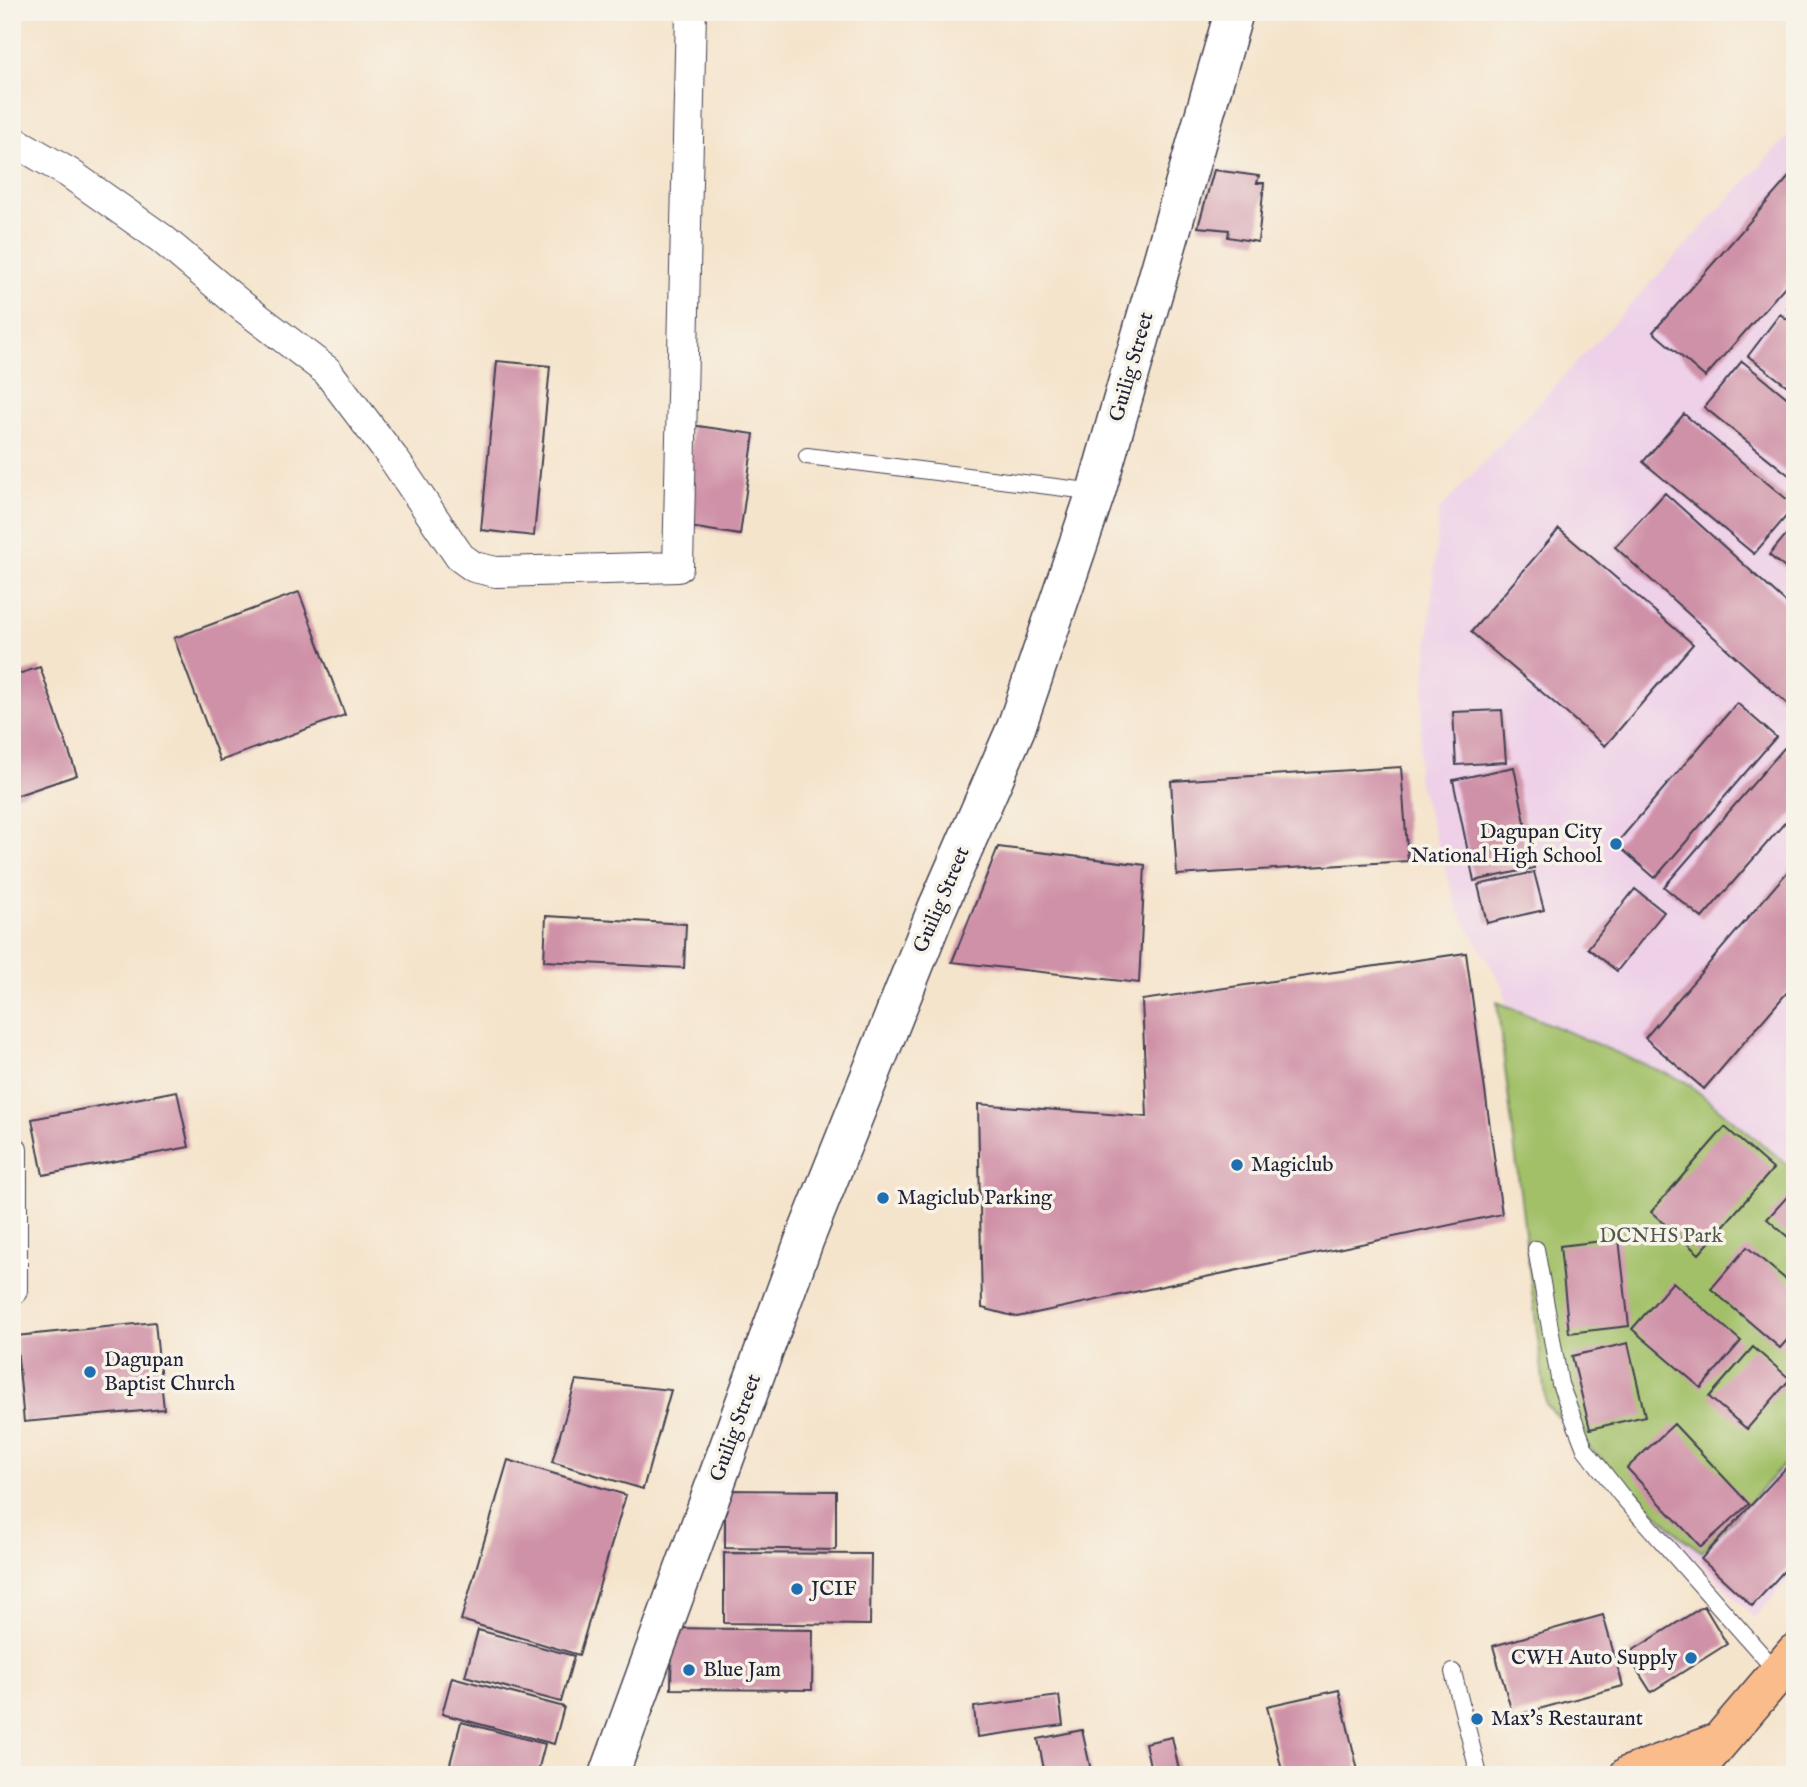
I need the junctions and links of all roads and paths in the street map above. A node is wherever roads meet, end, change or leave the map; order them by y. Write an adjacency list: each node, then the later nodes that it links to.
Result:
1 (691, 12): 3 (street)
2 (1234, 12): 5 (street, Guilig Street)
3 (12, 140)
4 (807, 456): 5 (lane)
5 (1096, 492): 12 (street, Guilig Street)
6 (12, 1150): 8 (street)
7 (1535, 1250): 9 (lane)
8 (12, 1290)
9 (1786, 1663): 11 (main road)
10 (1453, 1672): 13 (lane)
11 (1718, 1742): 14 (main road); 15 (main road)
12 (609, 1775)
13 (1479, 1775)
14 (1629, 1775)
15 (1691, 1775)

